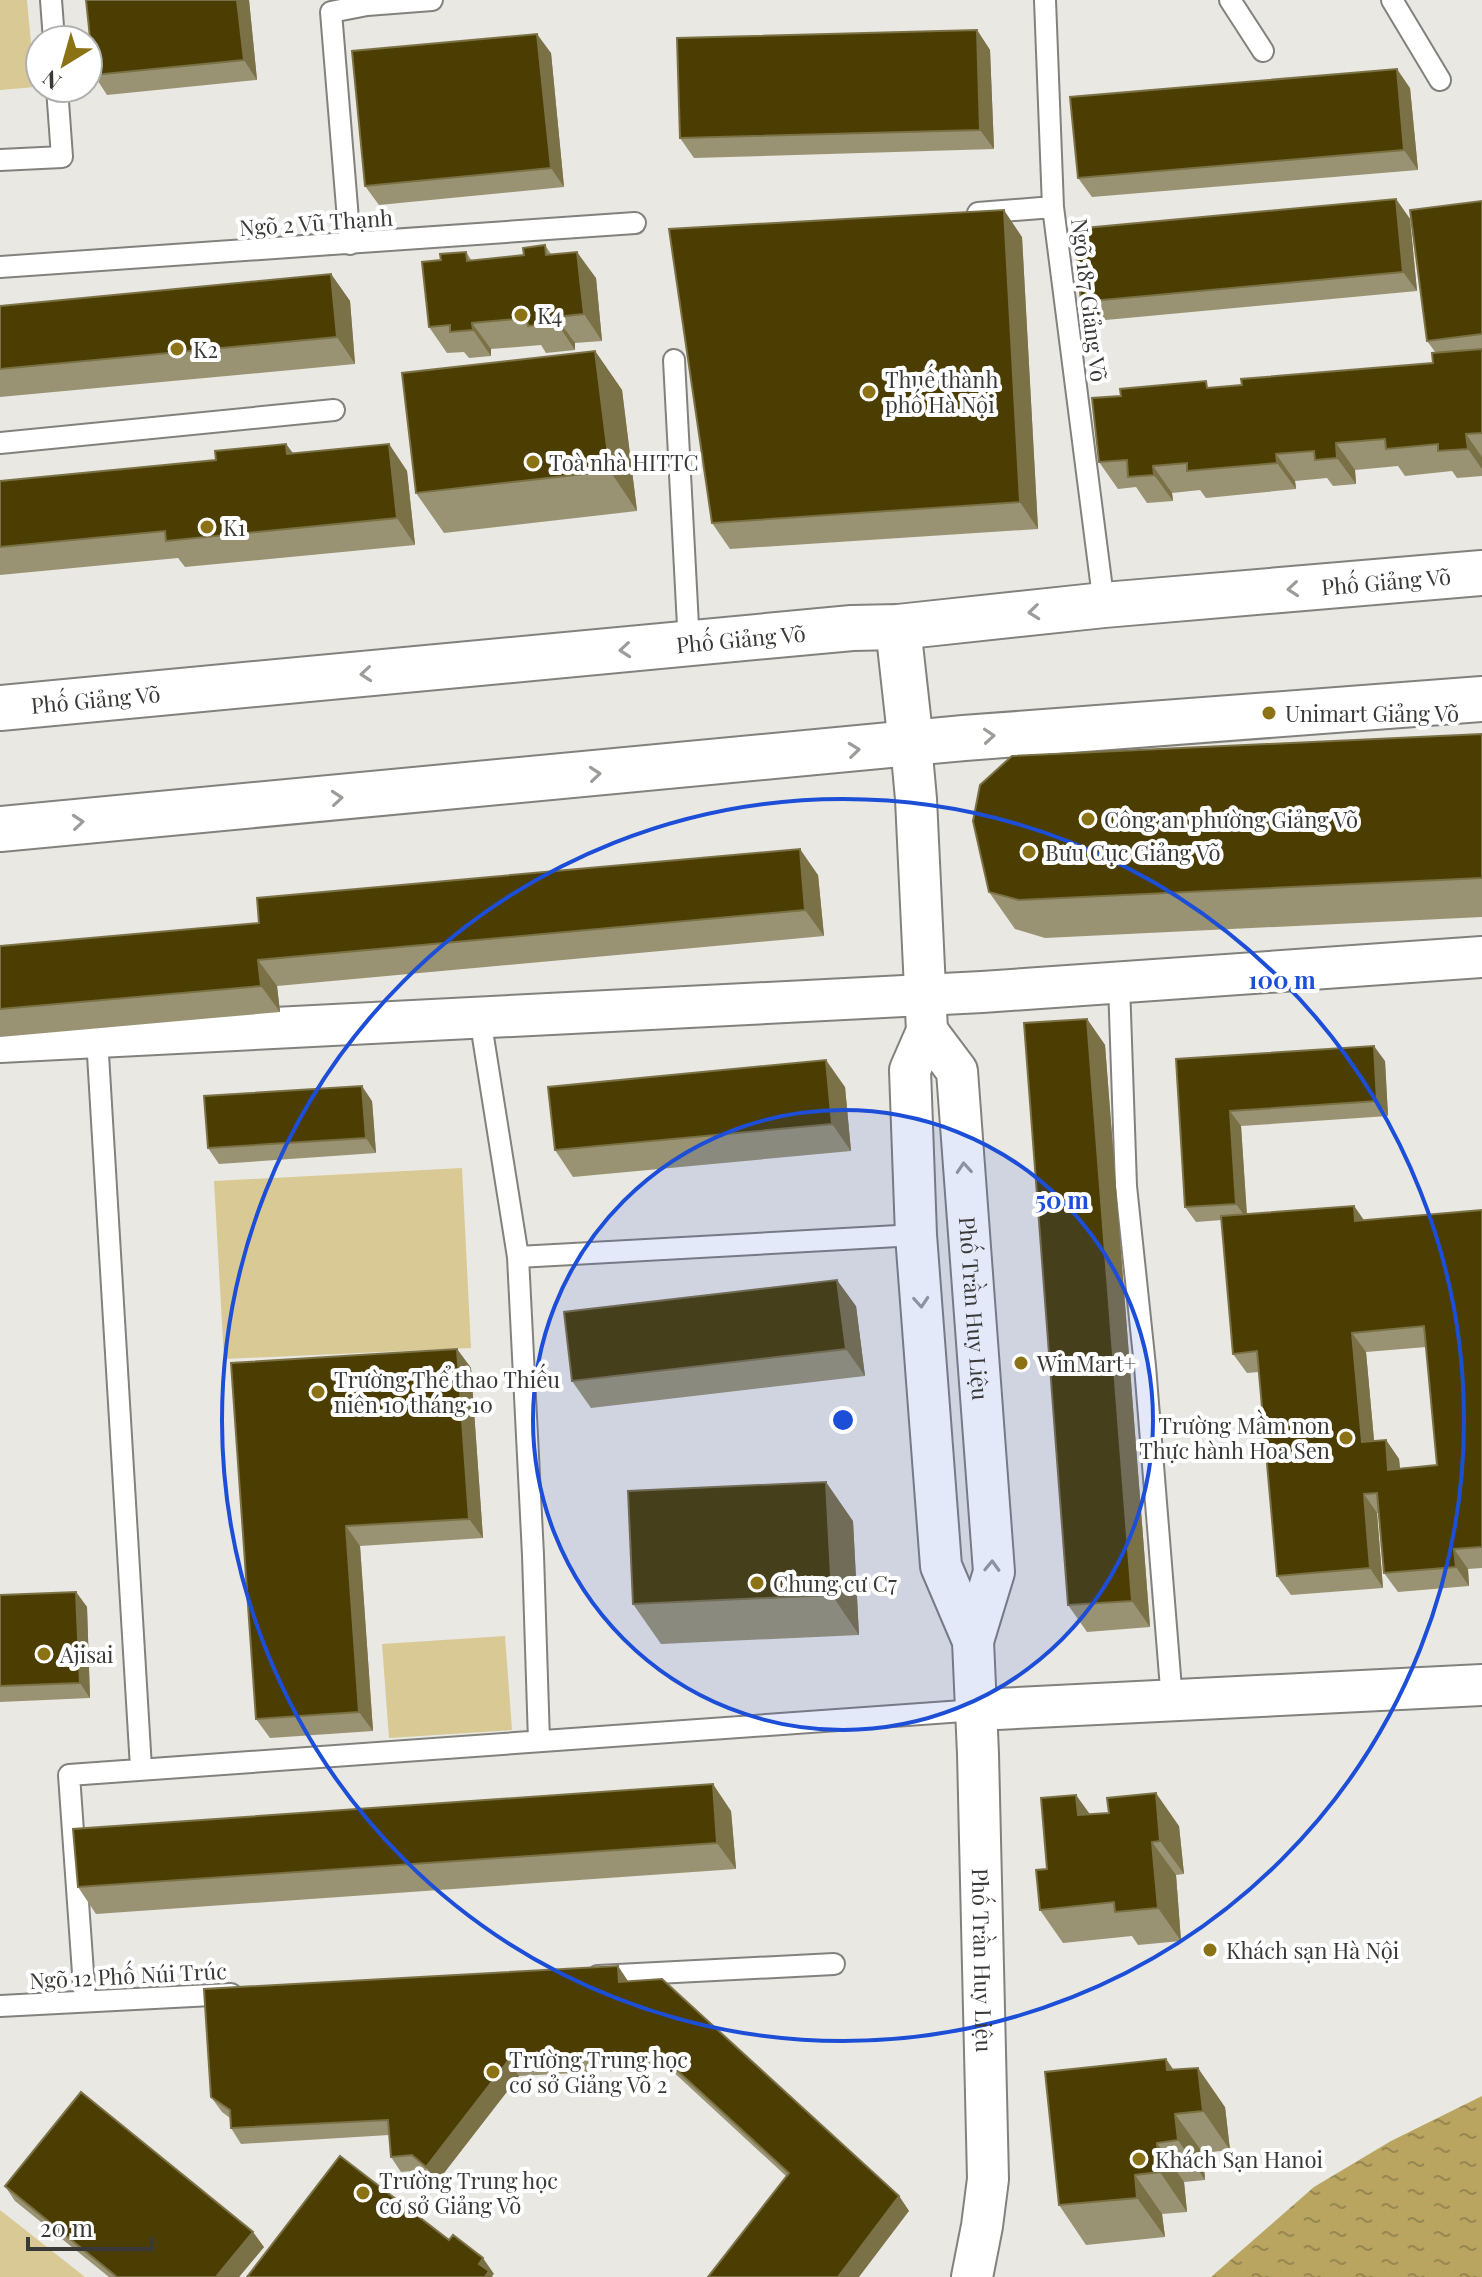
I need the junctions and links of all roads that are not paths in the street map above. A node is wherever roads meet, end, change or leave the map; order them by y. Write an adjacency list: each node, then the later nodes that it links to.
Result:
1 (51, 0): 7 (lane)
2 (432, 0): 6 (lane)
3 (1045, 0): 12 (lane, Ngõ 187 Giảng Võ)
4 (1230, 0): 8 (lane)
5 (1392, 0): 9 (lane)
6 (366, 2): 15 (lane)
7 (53, 24)
8 (1263, 51)
9 (1440, 80)
10 (58, 104): 11 (lane)
11 (0, 160)
12 (1053, 207): 13 (lane); 21 (lane, Ngõ 187 Giảng Võ)
13 (961, 215)
14 (635, 223): 15 (lane, Ngõ 2 Vũ Thạnh)
15 (350, 244): 16 (lane, Ngõ 2 Vũ Thạnh)
16 (0, 267)
17 (674, 360): 23 (lane)
18 (334, 410): 19 (lane)
19 (0, 443)
20 (1482, 573): 21 (main road, Phố Giảng Võ, one-way to 21)
21 (1104, 605): 22 (main road, Phố Giảng Võ, one-way to 22)
22 (898, 627): 23 (main road, Phố Giảng Võ); 26 (main road)
23 (689, 645): 25 (main road, Phố Giảng Võ, one-way to 25)
24 (1482, 699): 26 (main road, one-way to 24)
25 (0, 708)
26 (911, 744): 27 (main road, one-way to 26); 30 (street, Phố Trần Huy Liệu)
27 (0, 829)
28 (1482, 957): 29 (street)
29 (1119, 984): 30 (street); 38 (lane)
30 (926, 1013): 31 (street); 34 (street, Phố Trần Huy Liệu); 36 (street, Phố Trần Huy Liệu, one-way to 30)
31 (480, 1018): 32 (street); 35 (lane)
32 (97, 1038): 33 (street); 41 (lane)
33 (0, 1042)
34 (916, 1235): 35 (lane); 36 (street, Phố Trần Huy Liệu, one-way to 36)
35 (518, 1257): 40 (lane)
36 (973, 1641): 39 (street, Phố Trần Huy Liệu)
37 (1482, 1685): 38 (street)
38 (1172, 1701): 39 (street)
39 (977, 1710): 40 (lane); 47 (street, Phố Trần Huy Liệu)
40 (539, 1741): 41 (lane)
41 (141, 1768): 45 (lane)
42 (834, 1964): 43 (lane)
43 (579, 1977)
44 (244, 1993): 45 (lane, Ngõ 12 Phố Núi Trúc)
45 (85, 2001): 46 (lane, Ngõ 12 Phố Núi Trúc)
46 (0, 2006)
47 (972, 2277)

